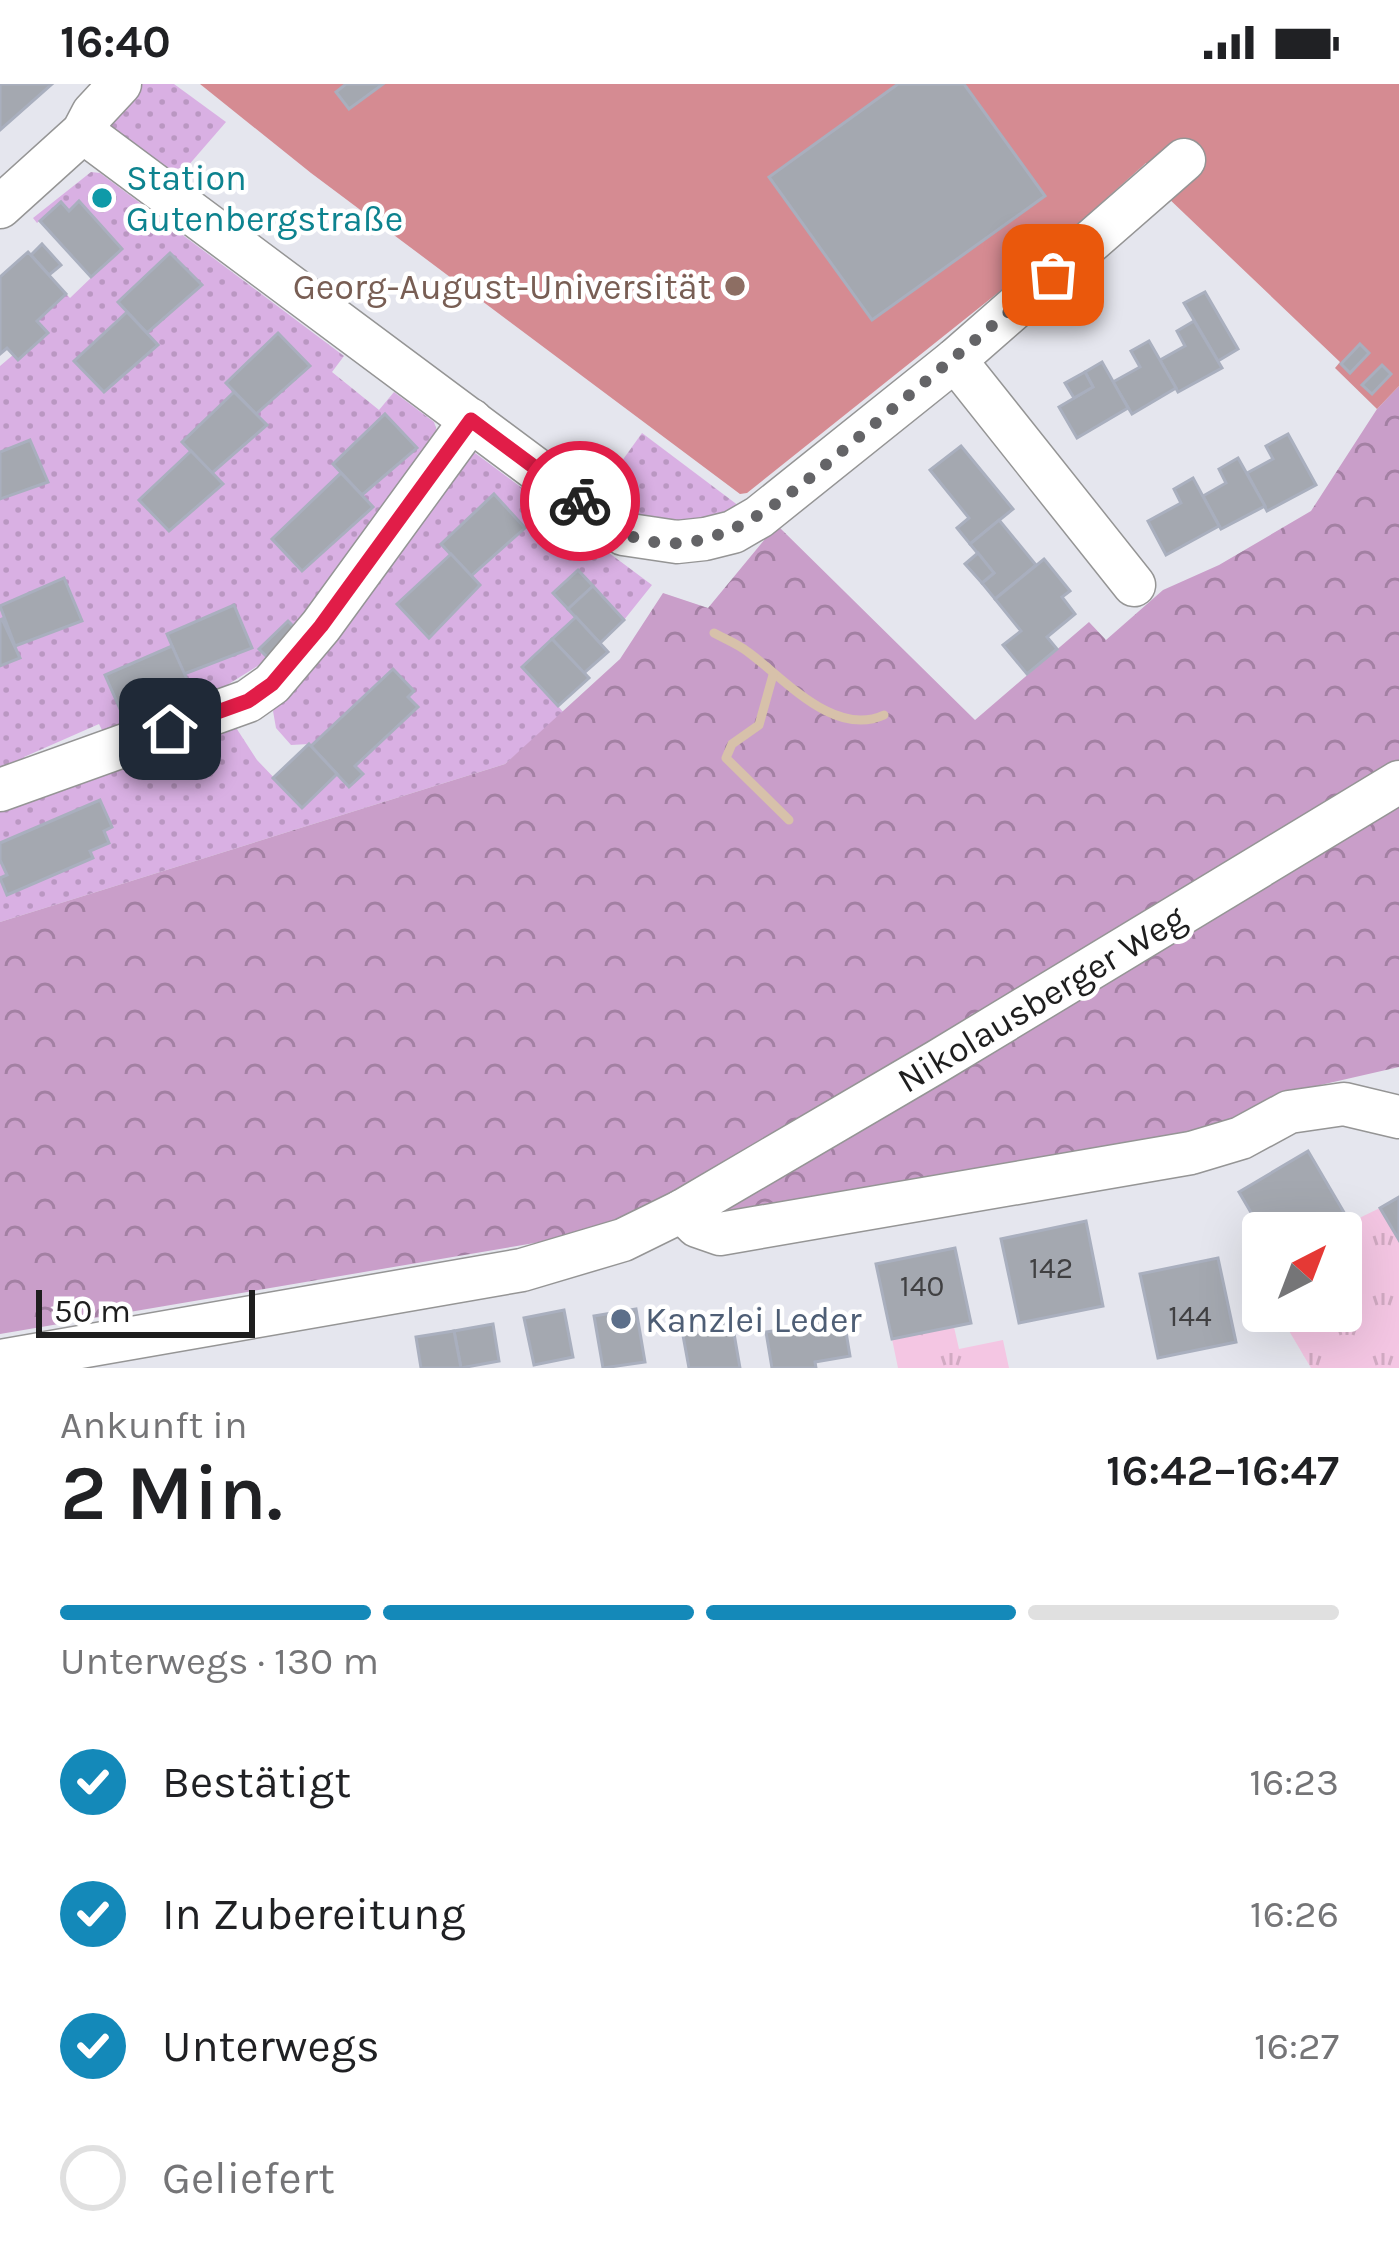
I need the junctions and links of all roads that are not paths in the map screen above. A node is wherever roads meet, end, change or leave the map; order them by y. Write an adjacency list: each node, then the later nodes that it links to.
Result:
1 (120, 84): 2 (street)
2 (83, 132): 4 (street); 6 (street)
3 (1184, 160): 5 (street)
4 (0, 207)
5 (955, 360): 6 (street); 7 (street)
6 (471, 420): 9 (street)
7 (1134, 585)
8 (1399, 782): 11 (street, Nikolausberger Weg)
9 (0, 790)
10 (1399, 1117): 11 (street)
11 (682, 1211): 12 (street, Nikolausberger Weg)
12 (16, 1362)

